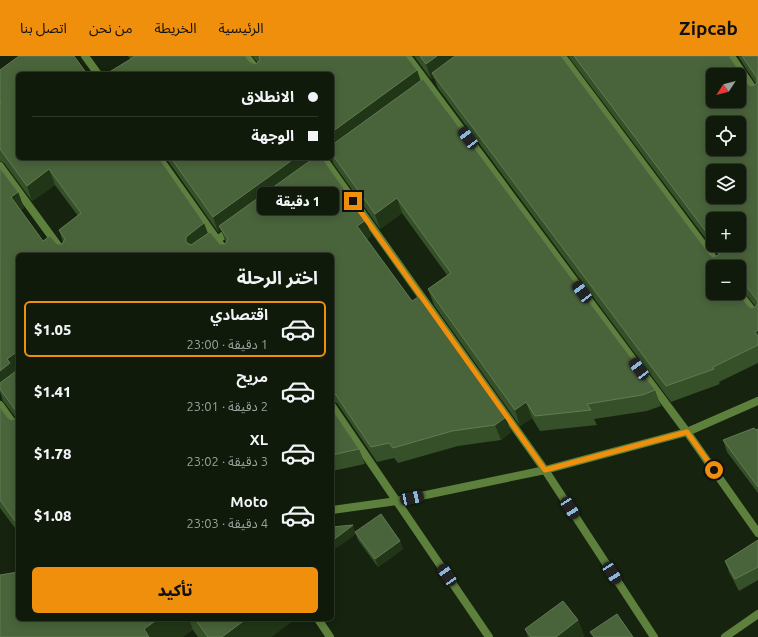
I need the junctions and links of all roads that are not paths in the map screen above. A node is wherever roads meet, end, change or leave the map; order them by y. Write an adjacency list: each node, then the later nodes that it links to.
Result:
1 (85, 56): 6 (street)
2 (246, 56): 7 (street)
3 (407, 56): 24 (street)
4 (562, 56): 17 (street)
5 (731, 56): 8 (street)
6 (97, 72)
7 (258, 72)
8 (758, 96)
9 (160, 160): 13 (street)
10 (325, 161): 25 (street)
11 (0, 166): 14 (street)
12 (236, 226): 13 (street)
13 (217, 239): 15 (street); 16 (street)
14 (64, 253)
15 (199, 253)
16 (227, 253)
17 (715, 260)
18 (744, 300): 19 (street)
19 (758, 318)
20 (758, 401): 24 (street)
21 (0, 405): 23 (street)
22 (334, 409): 26 (street)
23 (16, 427)
24 (687, 432): 25 (street); 28 (street)
25 (545, 470): 26 (street); 33 (street)
26 (397, 501): 27 (street); 32 (street)
27 (334, 510)
28 (758, 533)
29 (758, 614): 34 (street)
30 (319, 621): 31 (street)
31 (330, 637)
32 (489, 637)
33 (654, 637)
34 (725, 637)

